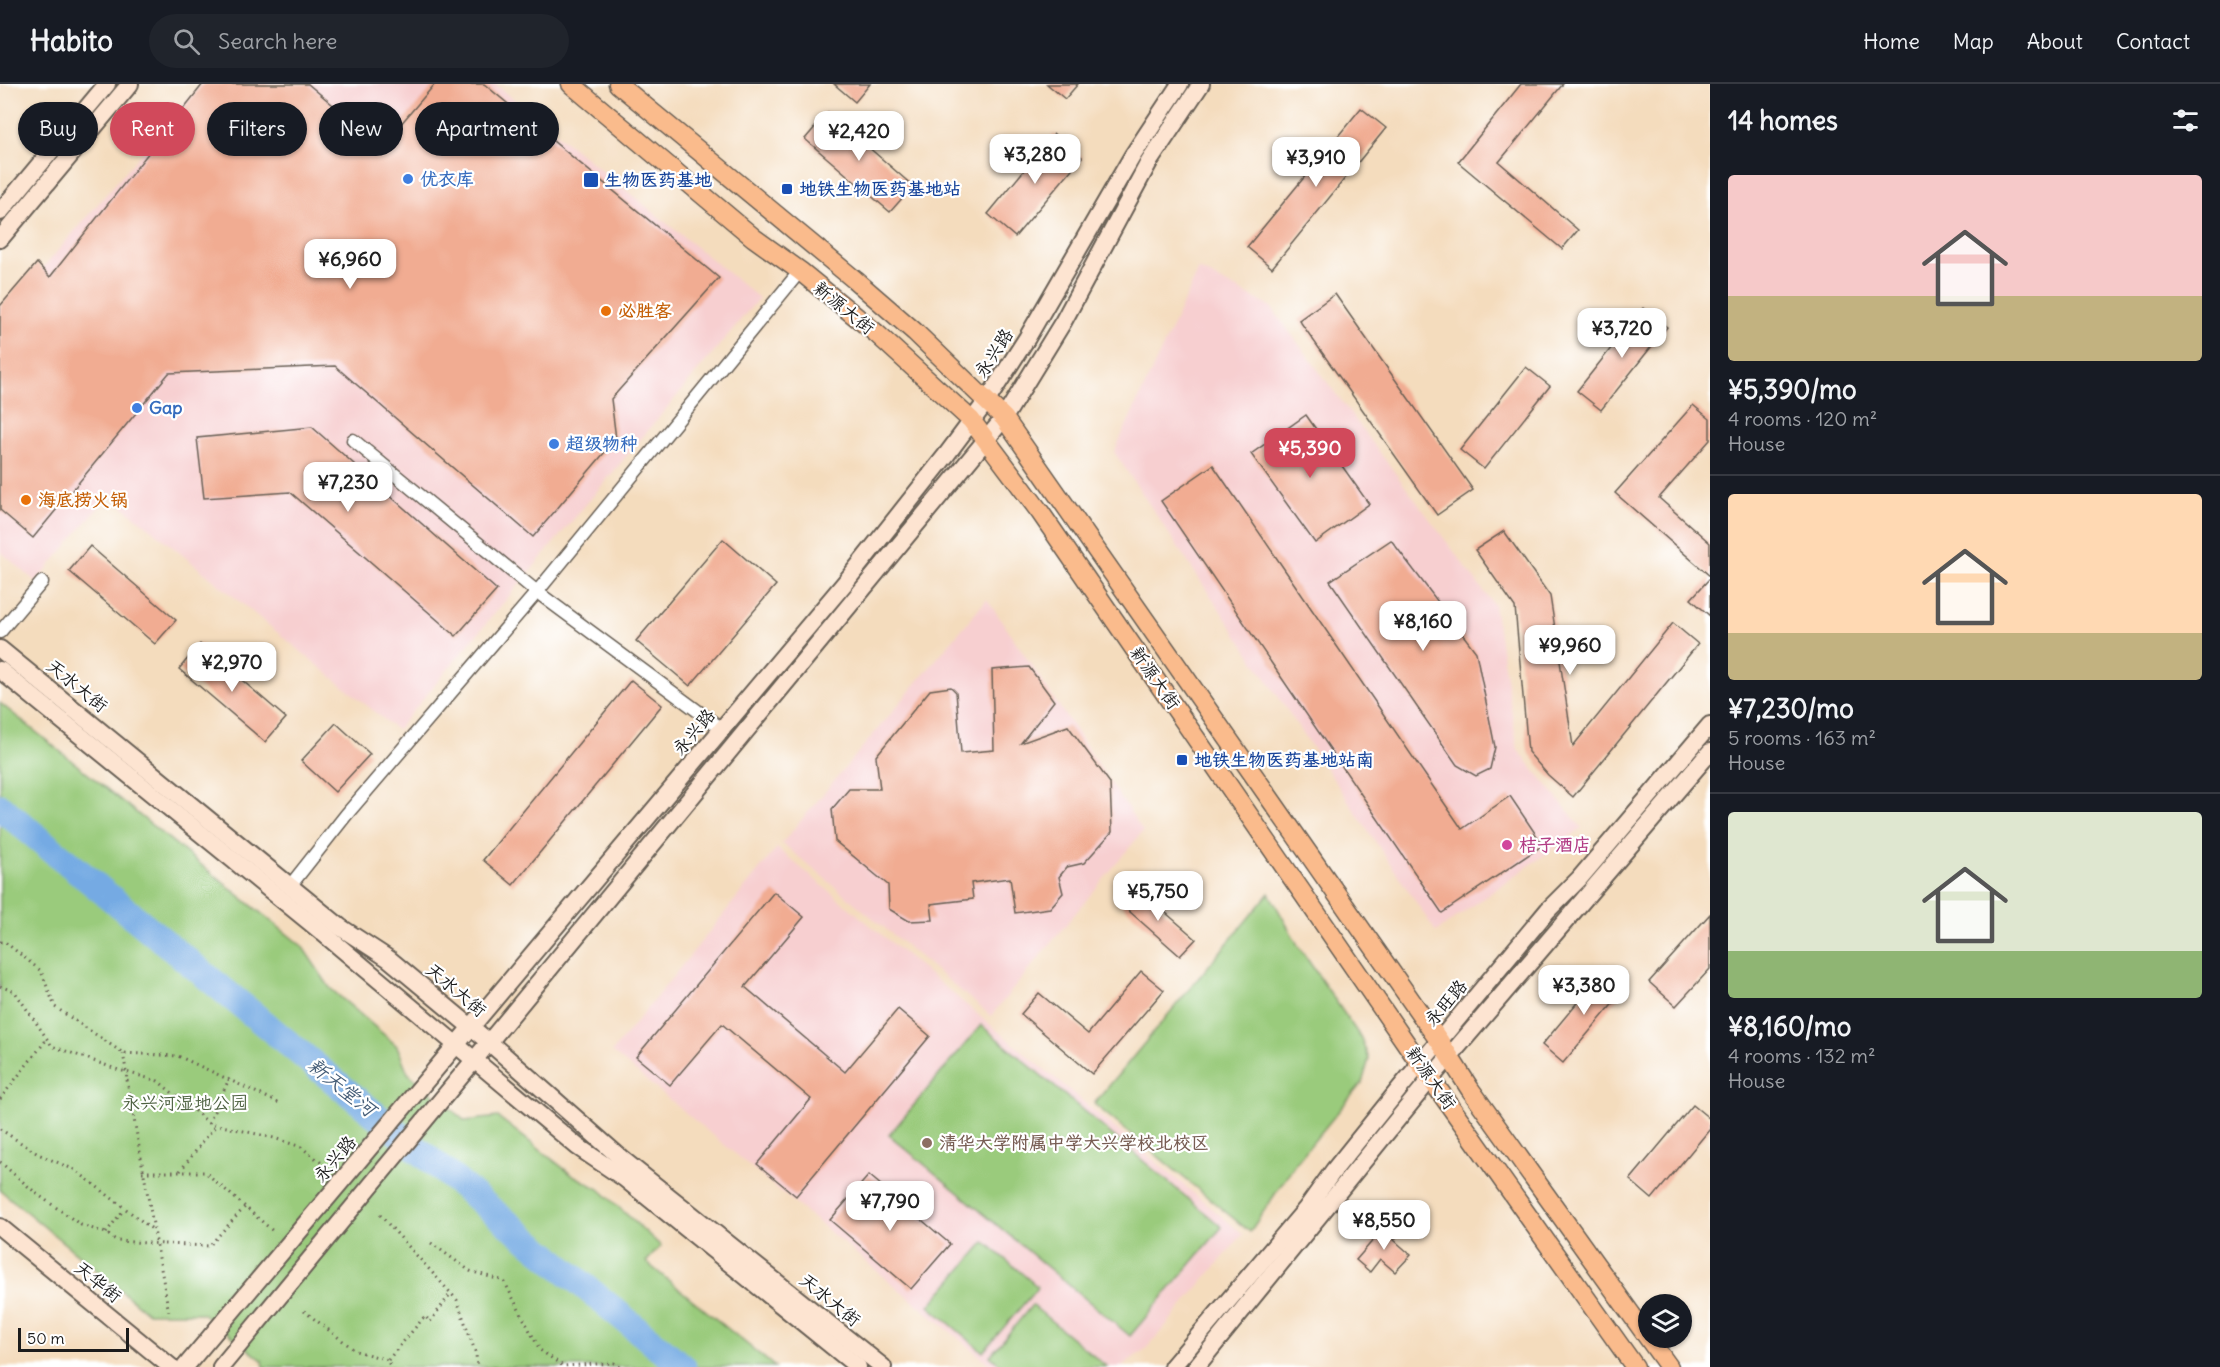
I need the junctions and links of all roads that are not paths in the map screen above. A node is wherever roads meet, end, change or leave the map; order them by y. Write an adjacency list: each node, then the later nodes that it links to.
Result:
1 (107, 84): 7 (main road)
2 (130, 84): 8 (main road)
3 (571, 84): 9 (main road, 新源大街)
4 (618, 84): 10 (main road, 新源大街)
5 (1180, 84): 10 (main road, 永兴路)
6 (1201, 84): 11 (main road)
7 (0, 212)
8 (0, 239)
9 (800, 271): 12 (main road, 新源大街); 16 (street)
10 (986, 402): 11 (main road, 新源大街); 12 (main road, 永兴路)
11 (1004, 418): 13 (main road); 27 (main road, 新源大街)
12 (971, 420): 13 (main road, 新源大街); 21 (main road, 永兴路)
13 (986, 439): 25 (main road); 29 (main road, 新源大街)
14 (353, 440): 16 (street)
15 (42, 582): 17 (street)
16 (537, 592): 21 (street); 23 (street)
17 (0, 632)
18 (0, 649): 23 (main road, 天水大街)
19 (0, 670): 26 (main road, 天水大街)
20 (1710, 725): 27 (main road, 永旺路)
21 (722, 729): 24 (main road, 永兴路)
22 (1710, 752): 27 (main road, 永旺路)
23 (289, 885): 24 (main road, 天水大街)
24 (471, 1028): 25 (main road, 天水大街); 26 (main road, 永兴路)
25 (490, 1043): 28 (main road); 35 (main road, 天水大街)
26 (457, 1045): 28 (main road, 天水大街); 32 (main road, 永兴路)
27 (1444, 1049): 29 (main road, 永旺路); 39 (main road, 新源大街)
28 (476, 1060): 33 (main road); 34 (main road, 天水大街)
29 (1426, 1071): 36 (main road, 永旺路); 37 (main road, 永旺路); 38 (main road, 新源大街)
30 (0, 1227): 31 (main road, 天华街)
31 (171, 1367)
32 (185, 1367)
33 (221, 1367)
34 (858, 1367)
35 (883, 1367)
36 (1172, 1367)
37 (1196, 1367)
38 (1635, 1367)
39 (1669, 1367)

